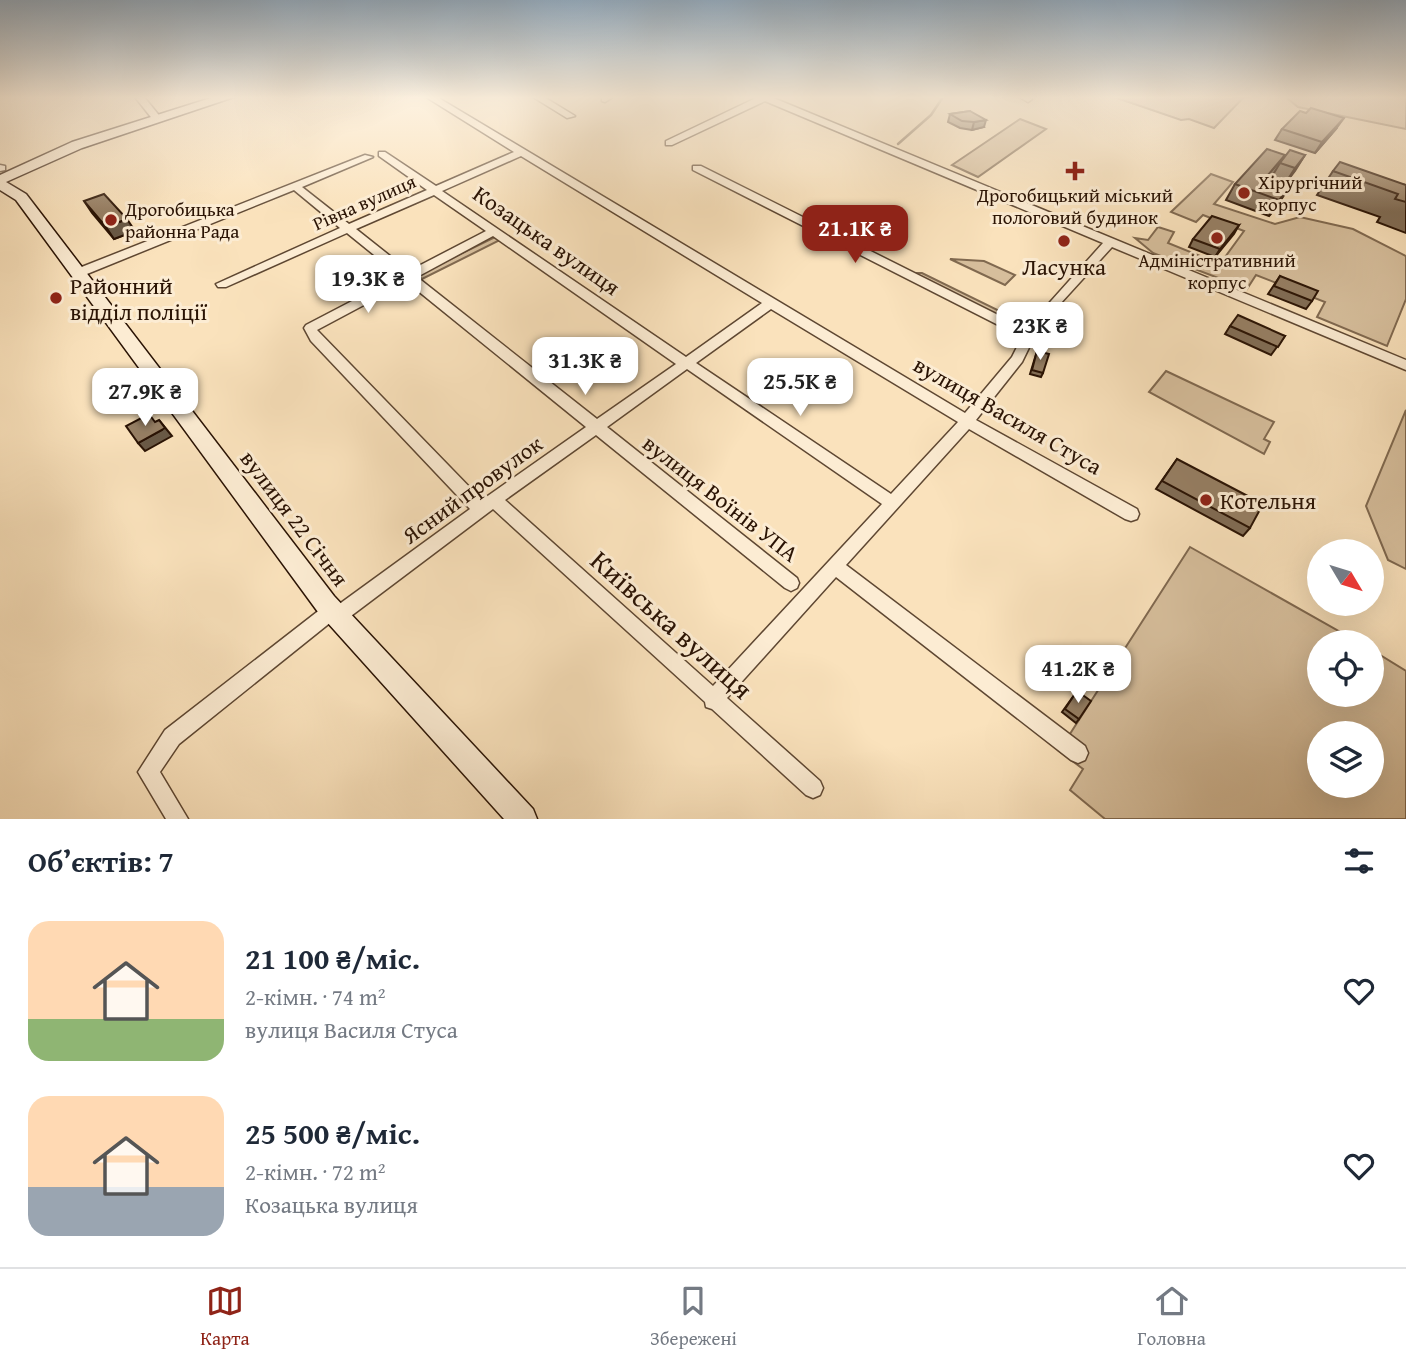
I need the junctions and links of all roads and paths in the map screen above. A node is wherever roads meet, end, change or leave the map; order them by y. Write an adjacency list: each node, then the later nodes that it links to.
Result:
1 (109, 135): 10 (street)
2 (491, 135): 7 (street, вулиця Василя Стуса)
3 (684, 135): 5 (street)
4 (853, 135): 15 (street)
5 (668, 143)
6 (382, 153): 12 (street, Козацька вулиця)
7 (520, 153): 12 (street, Рівна вулиця); 19 (street, вулиця Василя Стуса)
8 (368, 157): 11 (street)
9 (696, 168): 20 (street)
10 (8, 180): 16 (street, вулиця 22 Січня)
11 (295, 186): 13 (street, вулиця Воїнів УПА); 16 (street)
12 (435, 190): 13 (street, Рівна вулиця); 14 (street, Козацька вулиця)
13 (347, 228): 17 (street, вулиця Воїнів УПА); 18 (street, Рівна вулиця)
14 (495, 231): 17 (street); 21 (street, Козацька вулиця)
15 (1111, 242): 20 (street); 22 (street)
16 (78, 273): 30 (street, вулиця 22 Січня)
17 (406, 277): 24 (street, вулиця Воїнів УПА); 26 (street, Київська вулиця)
18 (222, 284)
19 (771, 303): 21 (street, Ясний провулок); 23 (street, вулиця Василя Стуса)
20 (1028, 335): 23 (street)
21 (686, 363): 24 (street, Ясний провулок); 25 (street, Козацька вулиця)
22 (1406, 365)
23 (968, 421): 25 (street); 27 (street, вулиця Василя Стуса)
24 (596, 428): 26 (street, Ясний провулок); 29 (street, вулиця Воїнів УПА)
25 (892, 503): 28 (street)
26 (488, 505): 30 (street, Ясний провулок); 31 (street, Київська вулиця)
27 (1131, 514)
28 (834, 566): 31 (street); 32 (street)
29 (791, 583)
30 (335, 613): 34 (street, Ясний провулок); 35 (street, вулиця 22 Січня)
31 (713, 700): 33 (street, Київська вулиця)
32 (1079, 753)
33 (813, 788)
34 (178, 819)
35 (523, 819)

